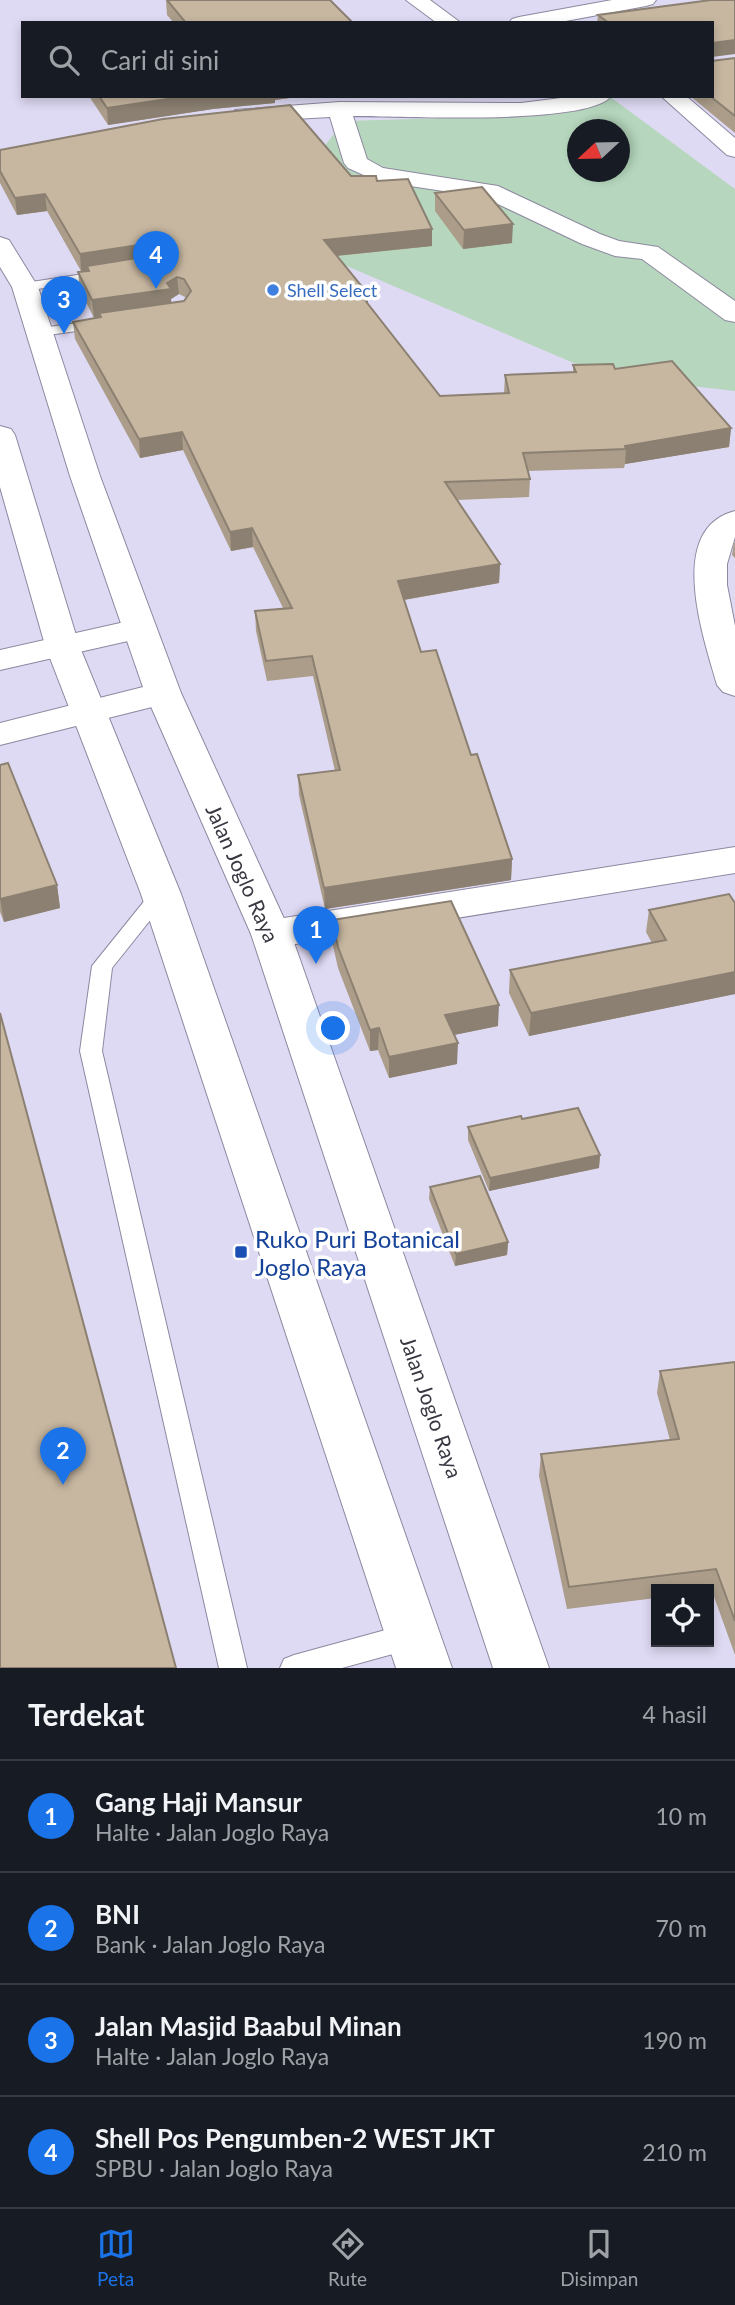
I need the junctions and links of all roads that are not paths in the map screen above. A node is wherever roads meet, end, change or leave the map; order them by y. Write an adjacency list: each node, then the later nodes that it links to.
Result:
1 (416, 0): 3 (main road)
2 (646, 0): 4 (main road)
3 (448, 21)
4 (530, 21)
5 (593, 98): 7 (main road)
6 (674, 98): 9 (main road)
7 (339, 109): 8 (main road); 10 (main road)
8 (221, 117)
9 (735, 150)
10 (489, 191): 11 (main road); 15 (main road)
11 (431, 204)
12 (0, 245): 14 (main road, Jalan Joglo Raya)
13 (120, 272): 14 (lane)
14 (25, 287): 17 (main road, Jalan Joglo Raya)
15 (735, 314)
16 (120, 322): 17 (lane)
17 (41, 332): 21 (main road, Jalan Joglo Raya)
18 (0, 435): 19 (main road)
19 (9, 499): 22 (main road)
20 (735, 521): 24 (main road)
21 (138, 629): 22 (main road); 25 (main road, Jalan Joglo Raya)
22 (62, 645): 23 (main road); 26 (main road)
23 (0, 660)
24 (735, 685)
25 (163, 693): 26 (main road); 30 (main road, Jalan Joglo Raya)
26 (89, 713): 27 (main road); 29 (main road)
27 (0, 734)
28 (735, 860): 30 (main road)
29 (161, 894): 31 (main road); 32 (lane)
30 (271, 934): 34 (main road, Jalan Joglo Raya)
31 (418, 1652): 33 (lane)
32 (233, 1668)
33 (295, 1668)
34 (521, 1668)

